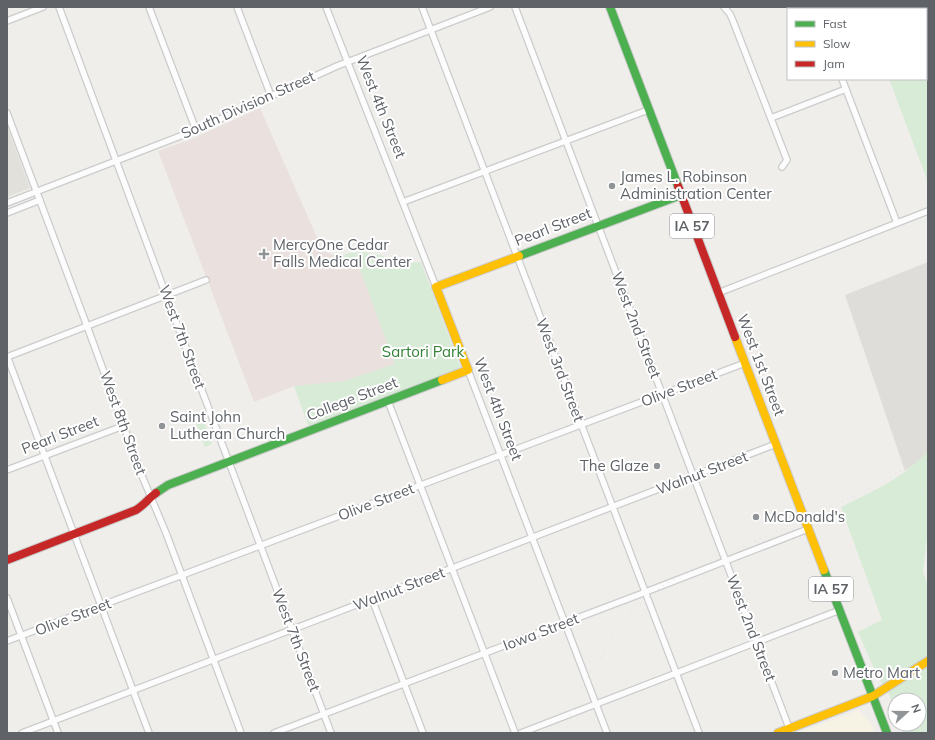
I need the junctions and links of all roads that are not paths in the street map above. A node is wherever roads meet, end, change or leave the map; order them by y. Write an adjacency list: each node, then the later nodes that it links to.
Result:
1 (43, 7): 11 (street)
2 (59, 7): 22 (street, West 7th Street)
3 (149, 7): 20 (street)
4 (237, 7): 16 (street)
5 (326, 7): 13 (street, West 4th Street)
6 (422, 7): 12 (street, West 3rd Street)
7 (490, 7): 12 (street, South Division Street)
8 (515, 7): 21 (street, West 2nd Street)
9 (610, 7): 17 (street, West 1st Street / IA 57)
10 (724, 7): 19 (street)
11 (7, 21)
12 (431, 30): 13 (street, South Division Street); 24 (street, West 3rd Street)
13 (348, 62): 16 (street, South Division Street); 28 (street, West 4th Street)
14 (842, 80): 15 (street)
15 (846, 89): 19 (street); 32 (street)
16 (271, 96): 20 (street, South Division Street)
17 (648, 110): 21 (street); 26 (street, West 1st Street / IA 57)
18 (7, 113): 25 (street, West 8th Street)
19 (771, 118): 23 (street)
20 (196, 130): 22 (street, South Division Street)
21 (566, 141): 24 (street); 33 (street, West 2nd Street)
22 (117, 160): 25 (street, South Division Street); 38 (street, West 7th Street)
23 (782, 168)
24 (485, 172): 28 (street); 34 (street, West 3rd Street)
25 (37, 191): 27 (street, West 8th Street); 29 (street, South Division Street)
26 (681, 194): 33 (street, Pearl Street); 37 (street, West 1st Street / IA 57)
27 (40, 200): 31 (street); 39 (street, West 8th Street)
28 (403, 202): 36 (street, West 4th Street)
29 (7, 203)
30 (928, 211): 32 (street)
31 (7, 213)
32 (897, 223): 37 (street)
33 (598, 226): 34 (street, Pearl Street); 43 (street, West 2nd Street)
34 (517, 256): 36 (street, Pearl Street); 45 (street, West 3rd Street)
35 (206, 280): 38 (street)
36 (436, 287): 42 (street, West 4th Street)
37 (718, 293): 41 (street, West 1st Street / IA 57)
38 (166, 296): 39 (street); 50 (street, West 7th Street)
39 (87, 326): 40 (street); 46 (street, West 8th Street)
40 (7, 357): 49 (street)
41 (745, 363): 43 (street, Olive Street); 47 (street, West 1st Street / IA 57)
42 (468, 370): 44 (street, College Street); 48 (street, West 4th Street)
43 (662, 394): 45 (street, Olive Street); 52 (street, West 2nd Street)
44 (388, 401): 50 (street, College Street); 53 (street)
45 (581, 425): 48 (street, Olive Street); 55 (street, West 3rd Street)
46 (123, 426): 49 (street, Pearl Street); 54 (street, West 8th Street)
47 (776, 444): 52 (street, Walnut Street); 56 (street, West 1st Street / IA 57)
48 (500, 455): 53 (street, Olive Street); 58 (street, West 4th Street)
49 (45, 456): 51 (street, Pearl Street); 57 (street)
50 (228, 462): 54 (street, College Street); 59 (street, West 7th Street)
51 (7, 470)
52 (693, 476): 55 (street, Walnut Street); 61 (street, West 2nd Street)
53 (420, 485): 59 (street, Olive Street); 62 (street)
54 (151, 497): 57 (street, College Street); 63 (street, West 8th Street)
55 (612, 507): 58 (street, Walnut Street); 64 (street, West 3rd Street)
56 (808, 529): 61 (street, Iowa Street); 68 (street, West 1st Street / IA 57)
57 (74, 534): 60 (street, College Street); 67 (street)
58 (532, 538): 62 (street, Walnut Street); 69 (street, West 4th Street)
59 (260, 546): 63 (street, Olive Street); 70 (street, West 7th Street)
60 (7, 560)
61 (726, 562): 64 (street, Iowa Street); 73 (street, West 2nd Street)
62 (452, 568): 66 (street, Walnut Street); 74 (street)
63 (182, 576): 67 (street, Olive Street); 75 (street, West 8th Street)
64 (645, 592): 69 (street, Iowa Street); 77 (street, West 3rd Street)
65 (7, 598): 71 (street)
66 (372, 599): 70 (street, Walnut Street); 78 (street)
67 (101, 606): 71 (street, Olive Street); 79 (street)
68 (840, 610): 73 (street); 80 (street, West 1st Street / IA 57)
69 (564, 623): 74 (street, Iowa Street); 81 (street, West 4th Street)
70 (292, 630): 75 (street, Walnut Street); 82 (street, West 7th Street)
71 (22, 636): 72 (street, Olive Street); 83 (street)
72 (7, 641)
73 (756, 642): 77 (street); 84 (street, West 2nd Street)
74 (484, 653): 78 (street, Iowa Street); 92 (street)
75 (213, 660): 79 (street, Walnut Street); 88 (street, West 8th Street)
76 (926, 663): 80 (street)
77 (676, 673): 81 (street); 95 (street, West 3rd Street)
78 (404, 684): 82 (street, Iowa Street); 91 (street)
79 (133, 690): 83 (street, Walnut Street); 87 (street)
80 (873, 696): 84 (street); 97 (street, West 1st Street / IA 57)
81 (596, 704): 93 (street); 94 (street, West 4th Street)
82 (324, 714): 89 (street, Iowa Street); 90 (street, West 7th Street)
83 (54, 721): 85 (street, Walnut Street); 86 (street)
84 (790, 731): 96 (street)
85 (22, 733)
86 (58, 733)
87 (149, 733)
88 (241, 733)
89 (274, 733)
90 (332, 733)
91 (423, 733)
92 (515, 733)
93 (521, 733)
94 (607, 733)
95 (698, 733)
96 (778, 733)
97 (887, 733)

